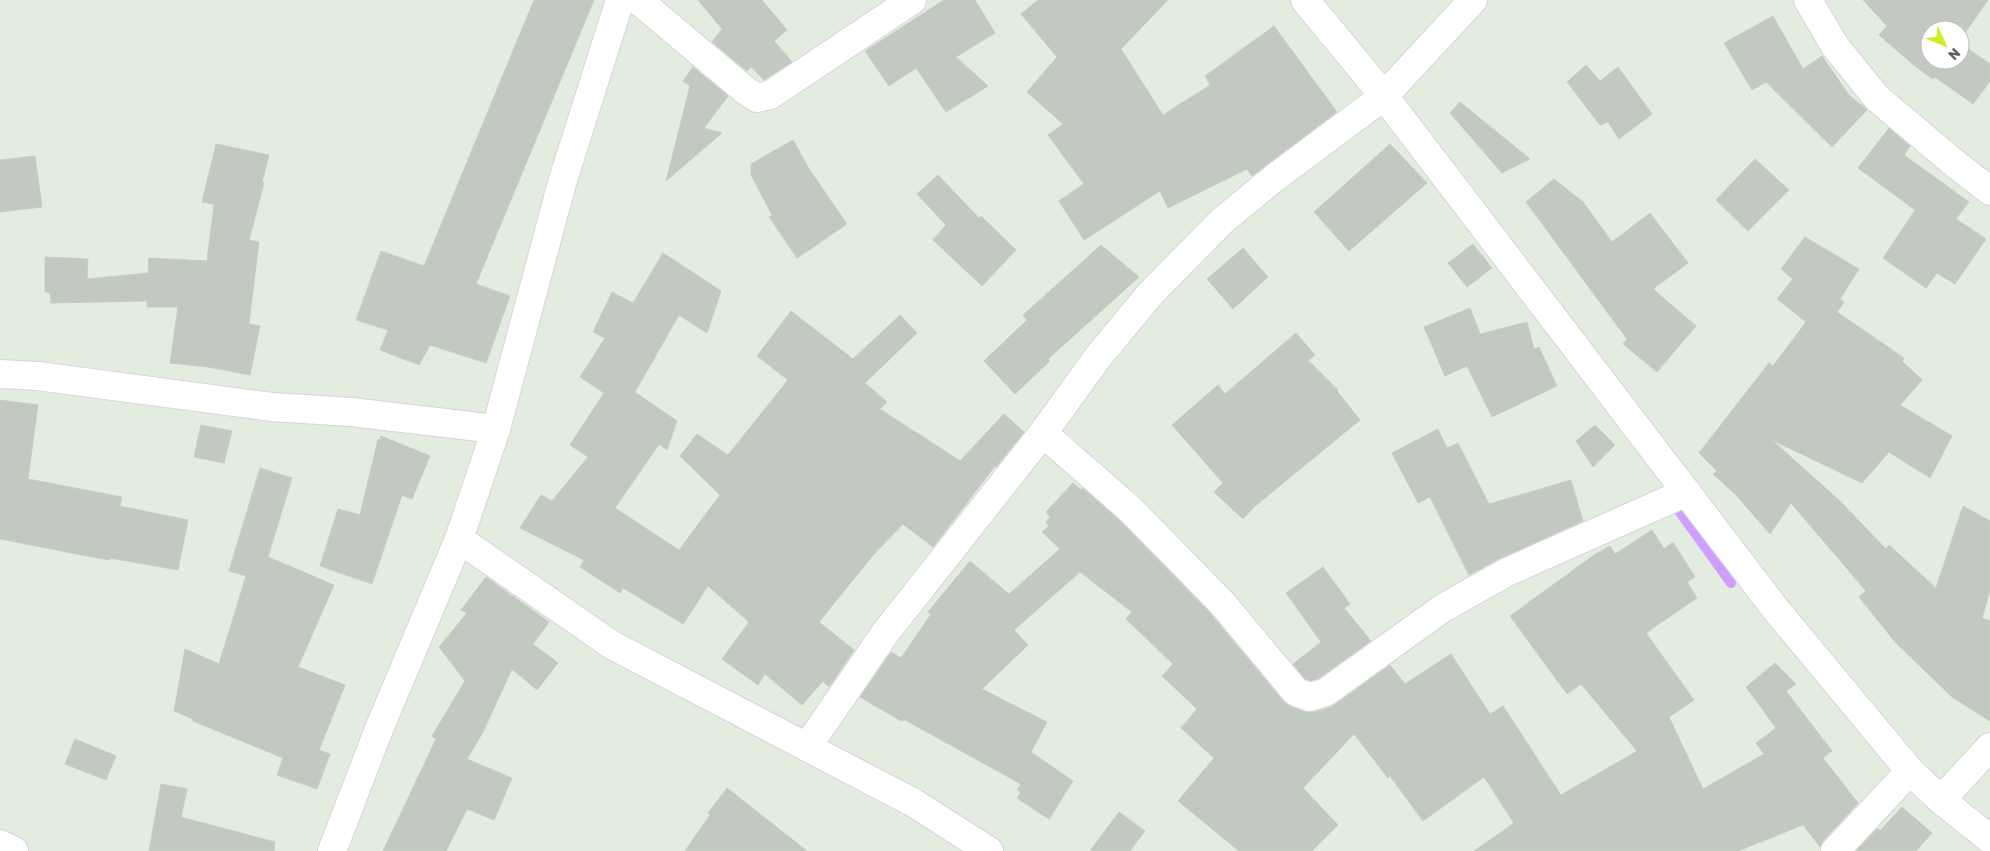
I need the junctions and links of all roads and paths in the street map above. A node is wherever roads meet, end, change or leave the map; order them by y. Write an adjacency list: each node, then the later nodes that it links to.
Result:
1 (620, 0): 10 (street)
2 (638, 0): 3 (street)
3 (912, 0)
4 (1305, 0): 7 (street)
5 (1473, 0): 7 (street)
6 (1808, 0): 8 (street)
7 (1384, 96): 11 (street); 12 (street)
8 (1990, 191)
9 (0, 374): 10 (street)
10 (496, 429): 13 (street)
11 (1043, 433): 12 (street); 14 (street)
12 (1687, 492): 16 (street)
13 (459, 539): 14 (street); 21 (street)
14 (807, 747): 22 (street)
15 (1990, 747): 17 (street)
16 (1910, 771): 17 (street); 23 (street)
17 (1941, 800): 18 (street)
18 (1990, 839)
19 (0, 844): 20 (street)
20 (14, 851)
21 (332, 851)
22 (990, 851)
23 (1835, 851)

